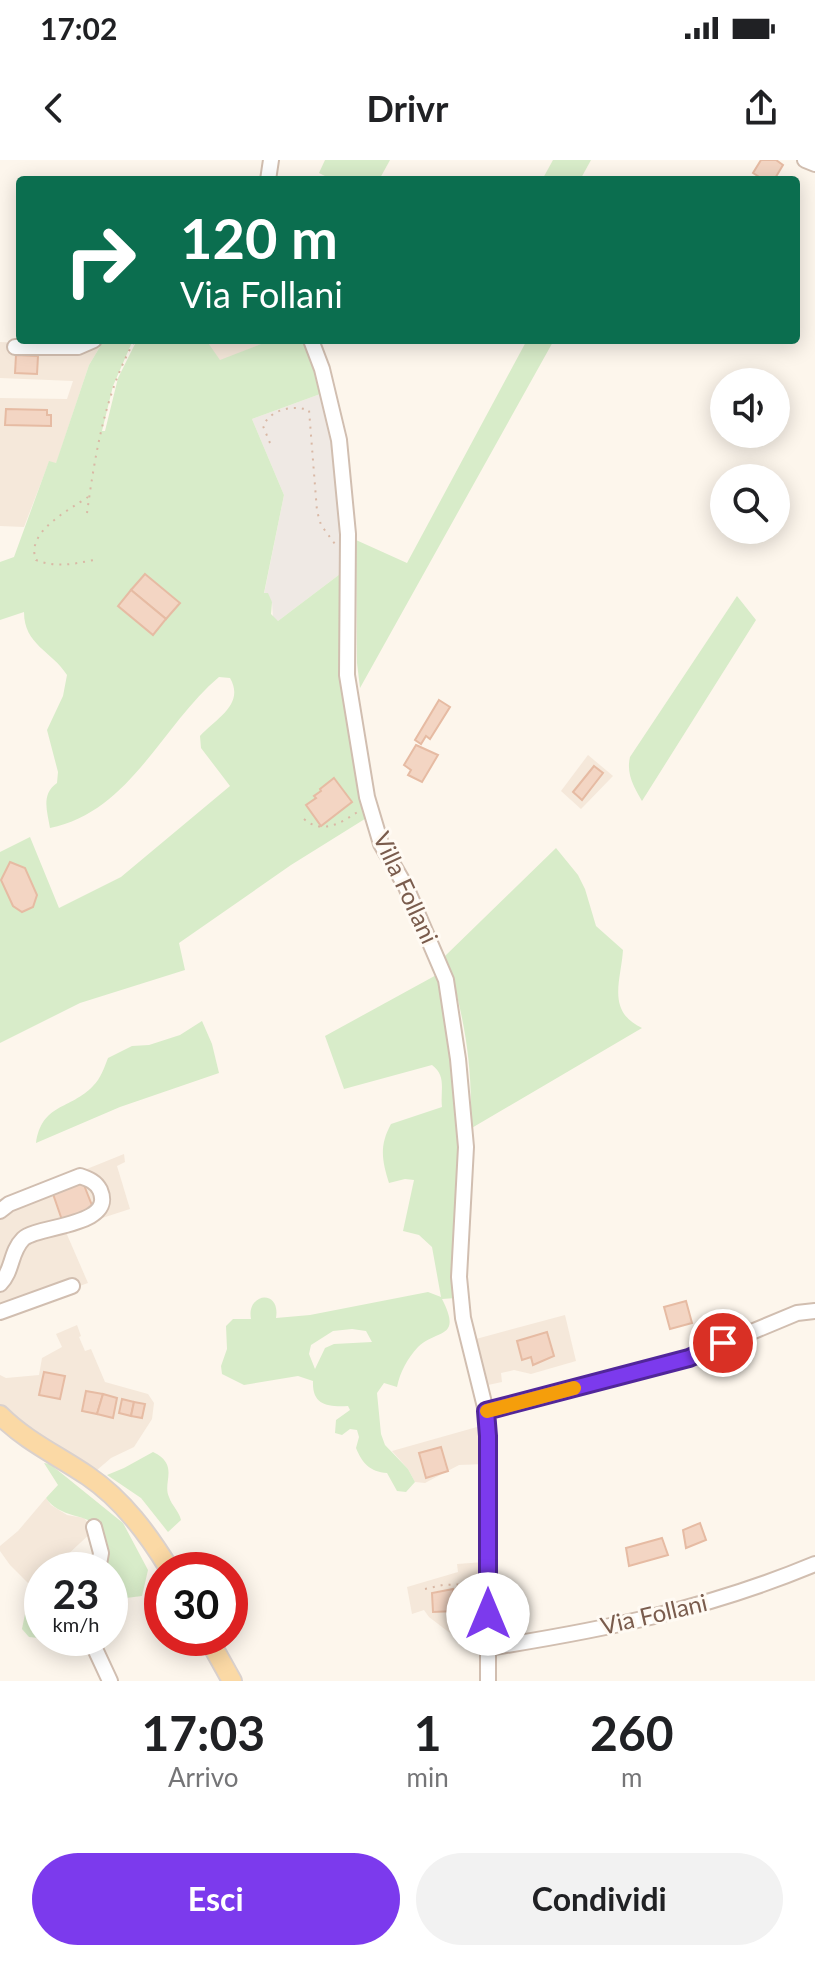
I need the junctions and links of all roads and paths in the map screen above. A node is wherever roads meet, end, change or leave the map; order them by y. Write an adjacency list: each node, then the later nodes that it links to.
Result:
1 (805, 160): 2 (street)
2 (815, 164)
3 (85, 344): 6 (street)
4 (133, 344): 8 (path)
5 (313, 344): 10 (street, Villa Follani)
6 (15, 347)
7 (270, 443): 10 (path)
8 (89, 496): 9 (path); 11 (path)
9 (87, 513)
10 (347, 549): 12 (street, Villa Follani)
11 (94, 560)
12 (370, 804): 13 (path); 19 (street, Villa Follani)
13 (304, 819)
14 (0, 1211): 15 (street)
15 (0, 1284)
16 (72, 1286): 18 (street)
17 (815, 1311): 19 (street)
18 (0, 1312)
19 (486, 1411): 25 (street, Villa Follani)
20 (0, 1415): 23 (main road)
21 (94, 1527): 22 (street)
22 (101, 1552)
23 (157, 1552)
24 (815, 1564): 27 (street, Via Follani)
25 (488, 1584): 26 (path); 27 (street, Villa Follani)
26 (425, 1589)
27 (488, 1648): 32 (street, Villa Follani)
28 (98, 1656): 30 (street)
29 (218, 1656): 31 (main road)
30 (110, 1681)
31 (232, 1681)
32 (488, 1681)

